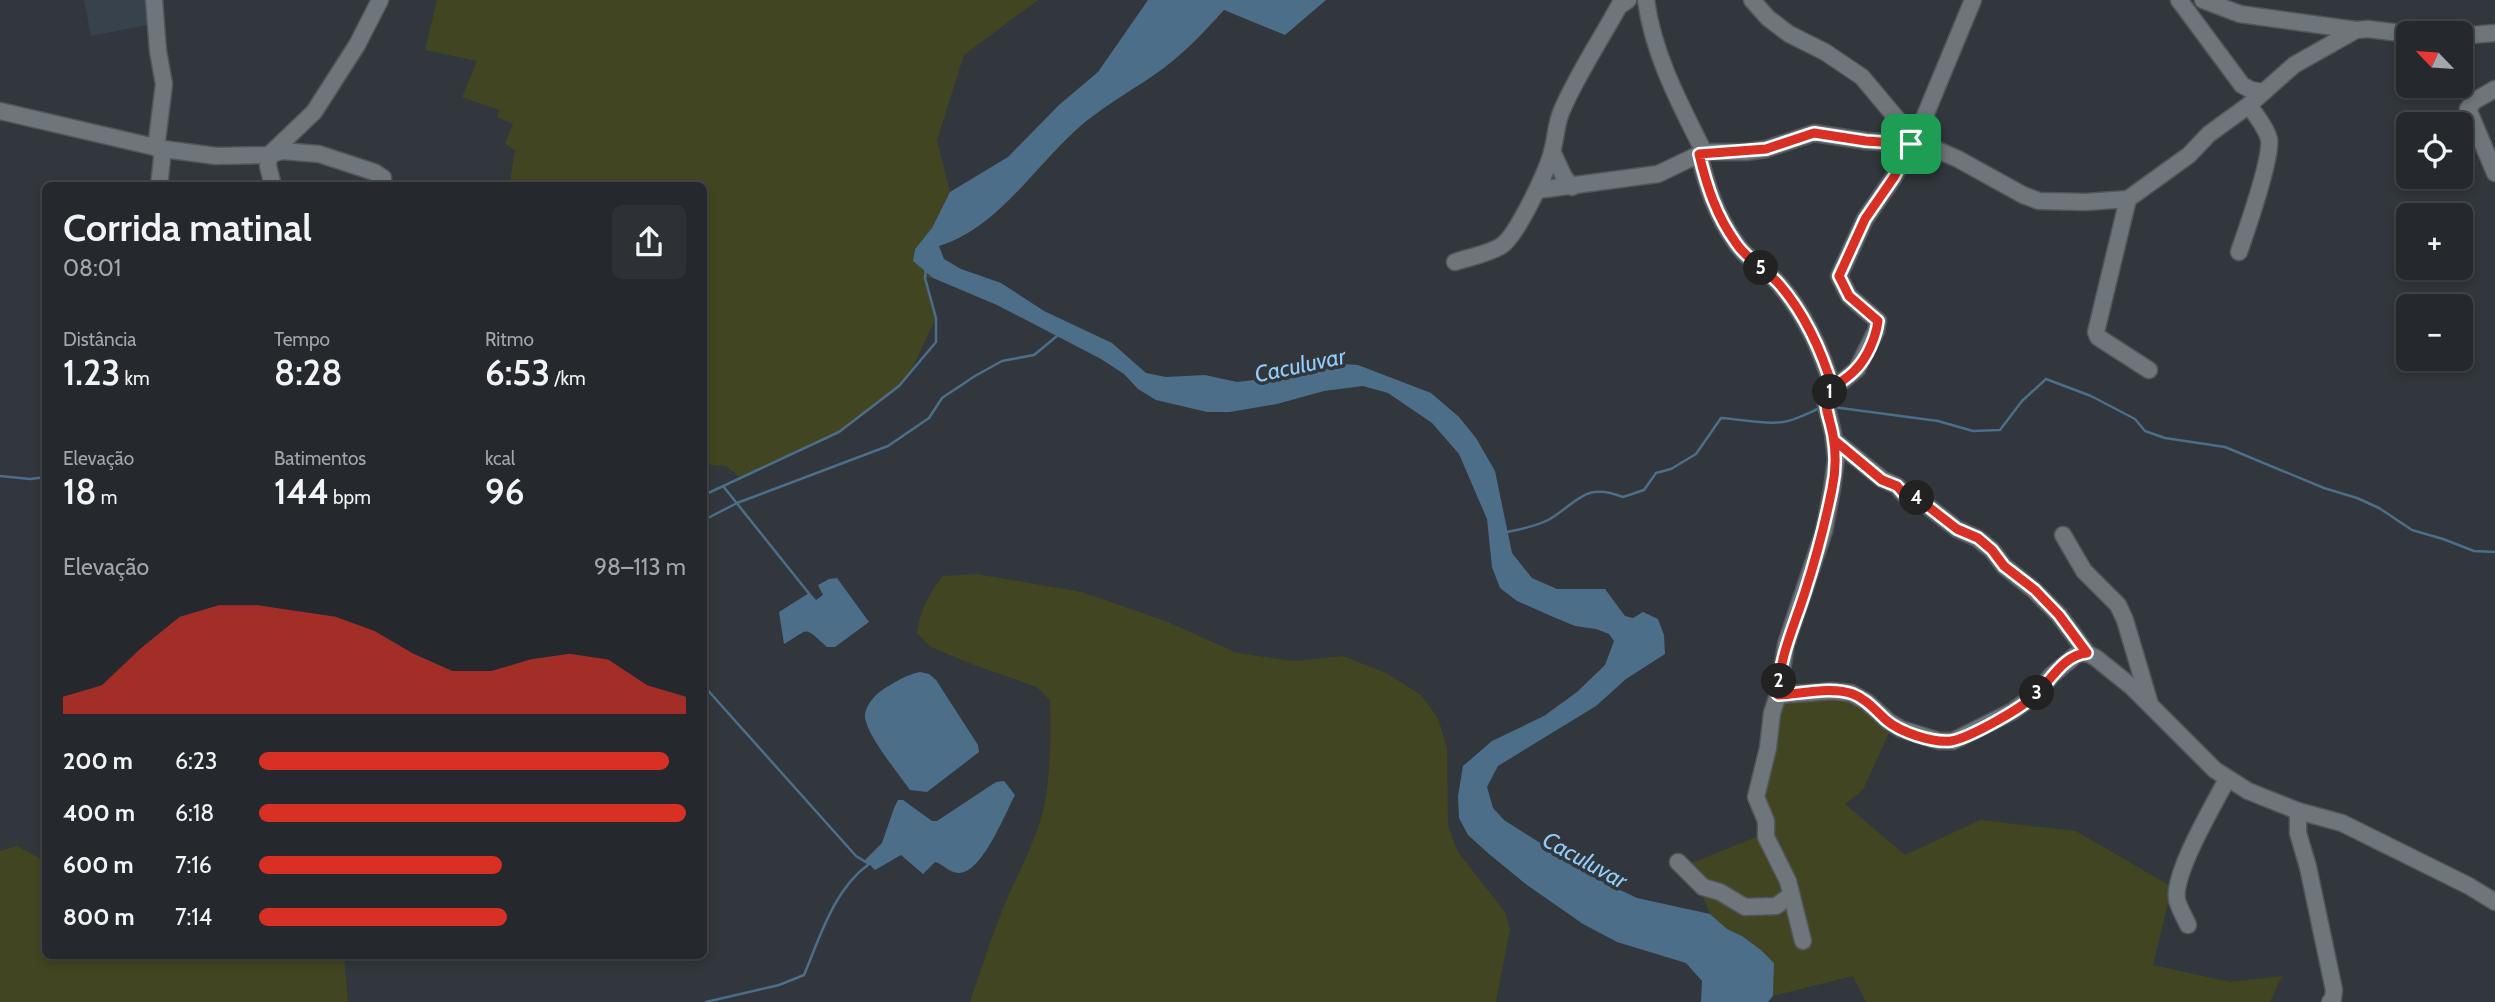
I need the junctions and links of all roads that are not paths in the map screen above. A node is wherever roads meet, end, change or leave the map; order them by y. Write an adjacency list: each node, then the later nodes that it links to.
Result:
1 (154, 0): 18 (street)
2 (380, 0): 21 (street)
3 (1628, 0): 19 (street)
4 (1646, 0): 20 (street)
5 (1752, 0): 17 (street)
6 (1973, 0): 17 (street)
7 (2179, 0): 14 (street)
8 (2203, 0): 9 (street)
9 (2356, 30): 10 (street); 14 (street)
10 (2396, 32)
11 (2495, 33): 12 (street)
12 (2473, 35)
13 (2495, 89): 22 (street)
14 (2263, 92): 15 (street)
15 (2249, 105): 28 (street); 29 (street)
16 (0, 111): 18 (street)
17 (1915, 141): 20 (street); 28 (street); 32 (street)
18 (159, 149): 21 (street); 23 (street)
19 (1552, 151): 26 (street); 27 (street)
20 (1702, 153): 26 (street); 32 (street)
21 (269, 155): 24 (street); 25 (street)
22 (2495, 173)
23 (159, 182)
24 (272, 182)
25 (383, 182)
26 (1572, 187): 27 (street)
27 (1538, 190): 30 (street)
28 (2129, 199): 31 (street)
29 (2239, 252)
30 (1455, 262)
31 (2149, 370)
32 (1833, 389): 33 (street)
33 (1834, 440): 35 (street); 36 (street)
34 (2063, 536): 37 (street)
35 (2087, 653): 36 (street); 37 (street)
36 (1778, 695): 41 (street)
37 (2149, 703): 38 (street)
38 (2227, 779): 39 (street); 43 (street)
39 (2298, 811): 42 (street); 45 (street)
40 (1678, 862): 41 (street)
41 (1791, 895): 44 (street)
42 (2495, 902)
43 (2188, 925)
44 (1803, 941)
45 (2330, 1002)

